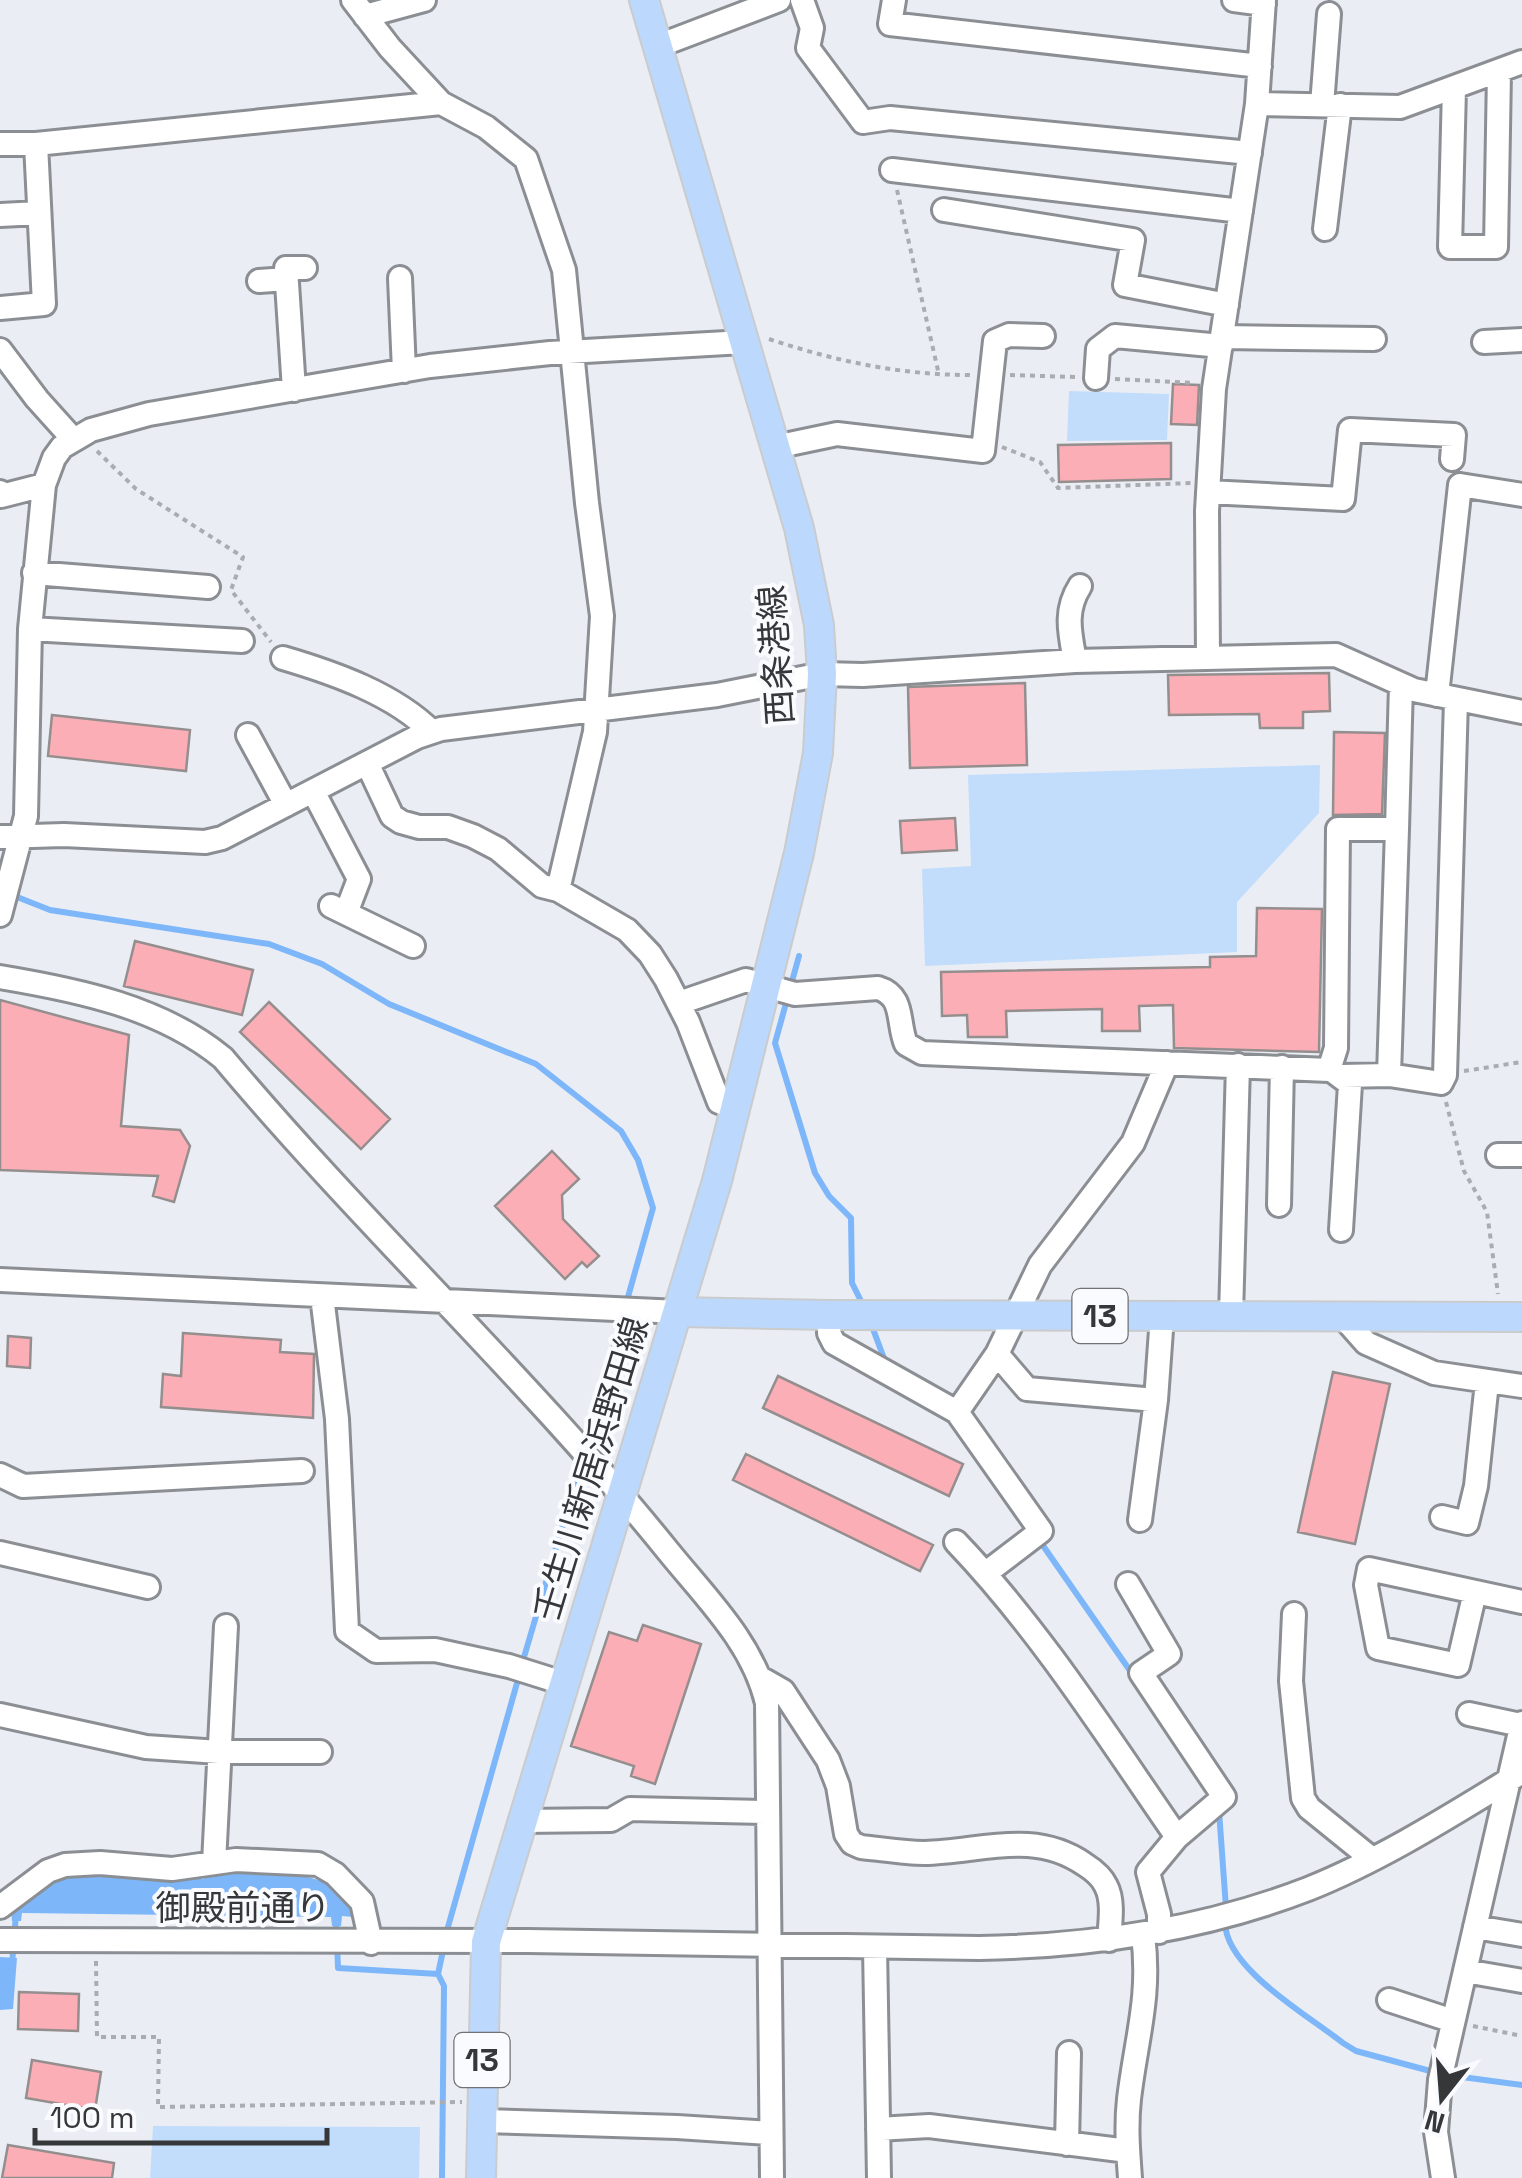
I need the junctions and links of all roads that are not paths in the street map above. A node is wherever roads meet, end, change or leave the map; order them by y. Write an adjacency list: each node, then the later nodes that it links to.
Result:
1 (424, 0): 8 (street)
2 (644, 0): 10 (main road, 西条港線)
3 (779, 0): 10 (street)
4 (802, 0): 20 (street)
5 (894, 0): 12 (street)
6 (1234, 0): 7 (street)
7 (1264, 2): 12 (street)
8 (359, 8): 15 (street)
9 (1329, 14): 17 (street)
10 (658, 46): 35 (main road, 西条港線)
11 (1522, 62): 13 (street)
12 (1260, 66): 16 (street)
13 (1498, 72): 14 (street); 14 (street)
14 (1454, 88): 17 (street)
15 (441, 102): 19 (street); 38 (street)
16 (1257, 104): 17 (street); 20 (street)
17 (1331, 105): 26 (street)
18 (0, 144): 19 (street)
19 (36, 144): 24 (street)
20 (1250, 153): 23 (street)
21 (892, 170): 23 (street)
22 (944, 210): 29 (street)
23 (1241, 211): 29 (street)
24 (40, 213): 25 (street); 30 (street)
25 (0, 215)
26 (1325, 229)
27 (400, 278): 39 (street)
28 (259, 281): 41 (street)
29 (1227, 305): 34 (street)
30 (0, 308)
31 (1043, 336): 43 (street)
32 (1374, 338): 34 (street)
33 (1522, 340): 36 (street)
34 (1221, 341): 40 (street); 46 (street)
35 (744, 342): 38 (street); 43 (main road, 西条港線)
36 (1484, 342)
37 (0, 350): 42 (street)
38 (573, 352): 39 (street); 60 (street)
39 (404, 371): 41 (street)
40 (1096, 378)
41 (294, 390): 42 (street)
42 (76, 437): 45 (street)
43 (775, 447): 57 (main road, 西条港線)
44 (1452, 458): 46 (street)
45 (44, 485): 47 (street); 49 (street)
46 (1208, 487): 54 (street)
47 (0, 492)
48 (1522, 495): 59 (street)
49 (34, 573): 51 (street); 52 (street)
50 (1080, 586): 56 (street)
51 (208, 587)
52 (30, 629): 53 (street); 68 (street)
53 (242, 641)
54 (1208, 657): 56 (street); 58 (street)
55 (283, 658): 62 (street)
56 (1075, 661): 57 (street)
57 (822, 674): 60 (street); 73 (main road, 西条港線)
58 (1402, 686): 59 (street); 67 (street)
59 (1447, 697): 61 (street); 79 (street)
60 (596, 710): 62 (street); 69 (street)
61 (1522, 712)
62 (432, 732): 64 (street)
63 (248, 735): 66 (street)
64 (368, 763): 65 (street); 69 (street)
65 (313, 791): 66 (street); 71 (street)
66 (286, 805): 68 (street)
67 (1397, 829): 78 (street); 79 (street)
68 (11, 837): 70 (street)
69 (558, 890): 74 (street)
70 (0, 915)
71 (412, 946)
72 (0, 977): 87 (street)
73 (766, 986): 74 (street); 75 (street); 80 (main road, 西条港線)
74 (679, 1003): 80 (street)
75 (1168, 1063): 76 (street); 90 (street)
76 (1238, 1065): 77 (street); 92 (street)
77 (1282, 1067): 78 (street); 83 (street)
78 (1336, 1073): 79 (street); 84 (street)
79 (1389, 1076)
80 (735, 1108): 88 (main road, 西条港線)
81 (1498, 1154): 82 (street)
82 (1522, 1155)
83 (1279, 1205)
84 (1342, 1230)
85 (0, 1280): 86 (street)
86 (322, 1296): 87 (street); 115 (street)
87 (442, 1301): 88 (street); 102 (street)
88 (679, 1312): 89 (main road, 壬生川新居浜野田線 / 13); 102 (main road, 壬生川新居浜野田線 / 13)
89 (830, 1315): 90 (main road, 壬生川新居浜野田線 / 13); 99 (street)
90 (1015, 1316): 91 (main road, 壬生川新居浜野田線 / 13); 95 (street)
91 (1162, 1316): 92 (main road, 壬生川新居浜野田線 / 13); 98 (street)
92 (1231, 1316): 93 (main road, 壬生川新居浜野田線 / 13)
93 (1344, 1317): 94 (main road, 壬生川新居浜野田線 / 13); 96 (street)
94 (1512, 1317)
95 (998, 1354): 98 (street); 99 (street)
96 (1487, 1382): 97 (street); 103 (street)
97 (1522, 1386)
98 (1156, 1400): 104 (street)
99 (957, 1412): 107 (street)
100 (302, 1471): 101 (street)
101 (0, 1474)
102 (622, 1494): 114 (street); 115 (main road, 壬生川新居浜野田線 / 13)
103 (1442, 1517)
104 (1140, 1520)
105 (956, 1542): 107 (street)
106 (0, 1553): 109 (street)
107 (986, 1573): 124 (street)
108 (1128, 1584): 124 (street)
109 (148, 1587)
110 (1475, 1592): 110 (street); 111 (street)
111 (1522, 1602)
112 (1294, 1614): 125 (street)
113 (226, 1626): 119 (street)
114 (762, 1679): 122 (street); 132 (street)
115 (563, 1683): 123 (main road, 壬生川新居浜野田線 / 13)
116 (1469, 1714): 118 (street)
117 (0, 1715): 119 (street)
118 (1522, 1724): 121 (street)
119 (219, 1752): 120 (street); 126 (street)
120 (320, 1752)
121 (1516, 1776): 125 (street, 御殿前通り); 128 (street)
122 (768, 1812): 123 (street); 135 (street)
123 (521, 1821): 133 (main road, 壬生川新居浜野田線 / 13)
124 (1177, 1837): 129 (street)
125 (1372, 1859): 129 (street, 御殿前通り)
126 (214, 1864): 127 (street); 134 (street)
127 (0, 1907)
128 (1475, 1926): 130 (street); 137 (street)
129 (1151, 1934): 132 (street, 御殿前通り); 146 (street)
130 (1522, 1935)
131 (0, 1940): 134 (street, 御殿前通り)
132 (1109, 1940): 136 (street, 御殿前通り)
133 (486, 1942): 134 (street, 御殿前通り); 135 (street, 御殿前通り); 142 (main road, 壬生川新居浜野田線 / 13)
134 (371, 1944)
135 (770, 1945): 136 (street, 御殿前通り); 144 (street)
136 (875, 1947): 143 (street)
137 (1465, 1971): 138 (street); 140 (street)
138 (1522, 1980)
139 (1389, 2000): 140 (street)
140 (1453, 2021): 152 (street)
141 (1069, 2053): 145 (street)
142 (482, 2121): 144 (street); 147 (main road, 壬生川新居浜野田線 / 13)
143 (878, 2129): 145 (street); 149 (street)
144 (770, 2133): 148 (street)
145 (1066, 2144): 146 (street)
146 (1119, 2150): 150 (street); 151 (street)
147 (481, 2178)
148 (772, 2178)
149 (879, 2178)
150 (1115, 2178)
151 (1130, 2178)
152 (1443, 2178)

